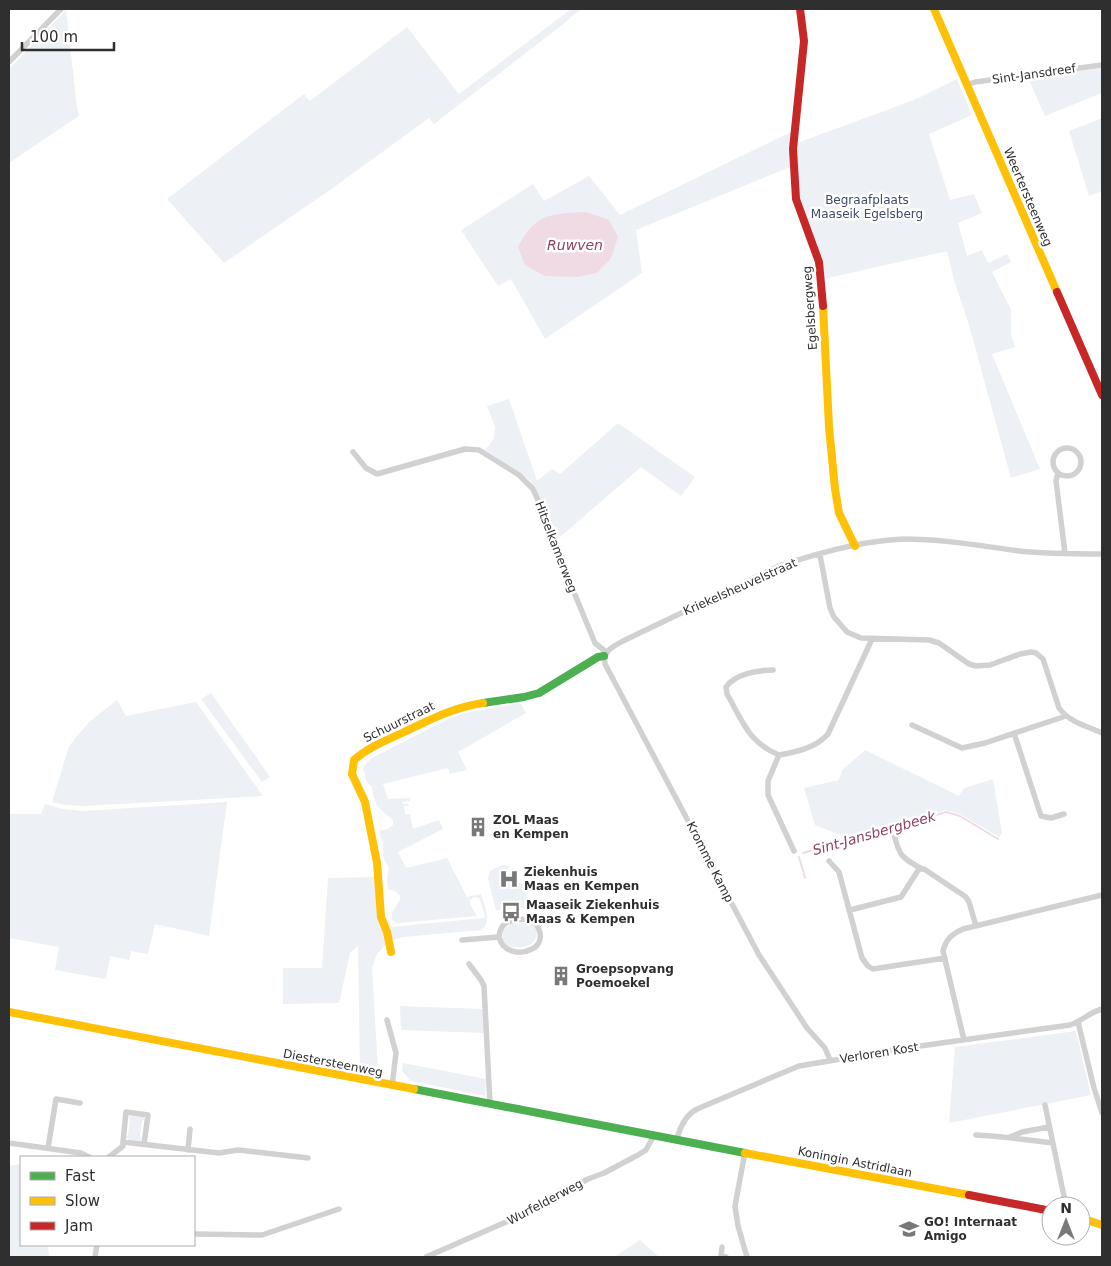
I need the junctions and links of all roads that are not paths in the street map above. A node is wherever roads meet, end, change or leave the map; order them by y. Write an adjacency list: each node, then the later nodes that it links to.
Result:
1 (61, 9): 4 (street)
2 (800, 9): 10 (main road, Egelsbergweg)
3 (934, 9): 6 (main road, Weertersteenweg)
4 (9, 62)
5 (1102, 65): 6 (street, Sint-Jansdreef)
6 (967, 86): 7 (main road, Weertersteenweg)
7 (1102, 395)
8 (353, 452): 15 (street, Hitselkamerweg)
9 (1058, 473): 9 (street); 11 (street)
10 (855, 546): 11 (street, Kriekelsheuvelstraat); 13 (street, Kriekelsheuvelstraat)
11 (1066, 553): 12 (street, Kriekelsheuvelstraat)
12 (1102, 554)
13 (820, 555): 14 (street); 15 (street, Kriekelsheuvelstraat)
14 (872, 639): 17 (street); 21 (street)
15 (605, 654): 32 (main road, Schuurstraat); 40 (street, Kromme Kamp)
16 (773, 670): 21 (street)
17 (1066, 716): 19 (street); 20 (street)
18 (912, 725): 19 (street)
19 (1014, 733): 22 (street)
20 (1102, 733)
21 (779, 755): 24 (street)
22 (1064, 814)
23 (894, 834): 26 (street)
24 (794, 850)
25 (829, 861): 28 (street)
26 (924, 869): 28 (street); 29 (street)
27 (1102, 895): 29 (street)
28 (850, 910): 33 (street)
29 (976, 926): 33 (street)
30 (499, 937): 30 (street); 31 (street)
31 (462, 940)
32 (391, 952)
33 (945, 958): 39 (street)
34 (469, 964): 43 (street)
35 (1102, 1009): 38 (street, Verloren Kost)
36 (9, 1012): 41 (main road, Diestersteenweg)
37 (387, 1020): 41 (street)
38 (1078, 1022): 39 (street, Verloren Kost); 45 (street)
39 (964, 1040): 40 (street, Verloren Kost)
40 (830, 1060): 51 (street, Verloren Kost)
41 (392, 1086): 43 (main road, Diestersteenweg)
42 (80, 1103): 56 (street)
43 (490, 1104): 48 (main road, Diestersteenweg)
44 (1045, 1105): 46 (street)
45 (1102, 1113)
46 (1050, 1126): 50 (street); 53 (street)
47 (190, 1130): 57 (street)
48 (654, 1135): 51 (main road, Koningin Astridlaan); 67 (street, Wurfelderweg)
49 (976, 1135): 50 (street)
50 (1010, 1137): 53 (street)
51 (677, 1139): 58 (main road, Koningin Astridlaan)
52 (123, 1142): 55 (street); 55 (street); 60 (street)
53 (1053, 1143): 62 (street)
54 (9, 1144): 56 (street)
55 (144, 1144): 57 (street)
56 (48, 1148): 59 (street)
57 (188, 1150): 61 (street)
58 (745, 1152): 64 (main road, Koningin Astridlaan); 69 (street)
59 (87, 1156)
60 (111, 1156)
61 (308, 1158)
62 (1064, 1196)
63 (340, 1209): 65 (street)
64 (1041, 1209)
65 (195, 1234)
66 (722, 1247): 68 (street)
67 (426, 1257)
68 (726, 1257)
69 (747, 1257)

